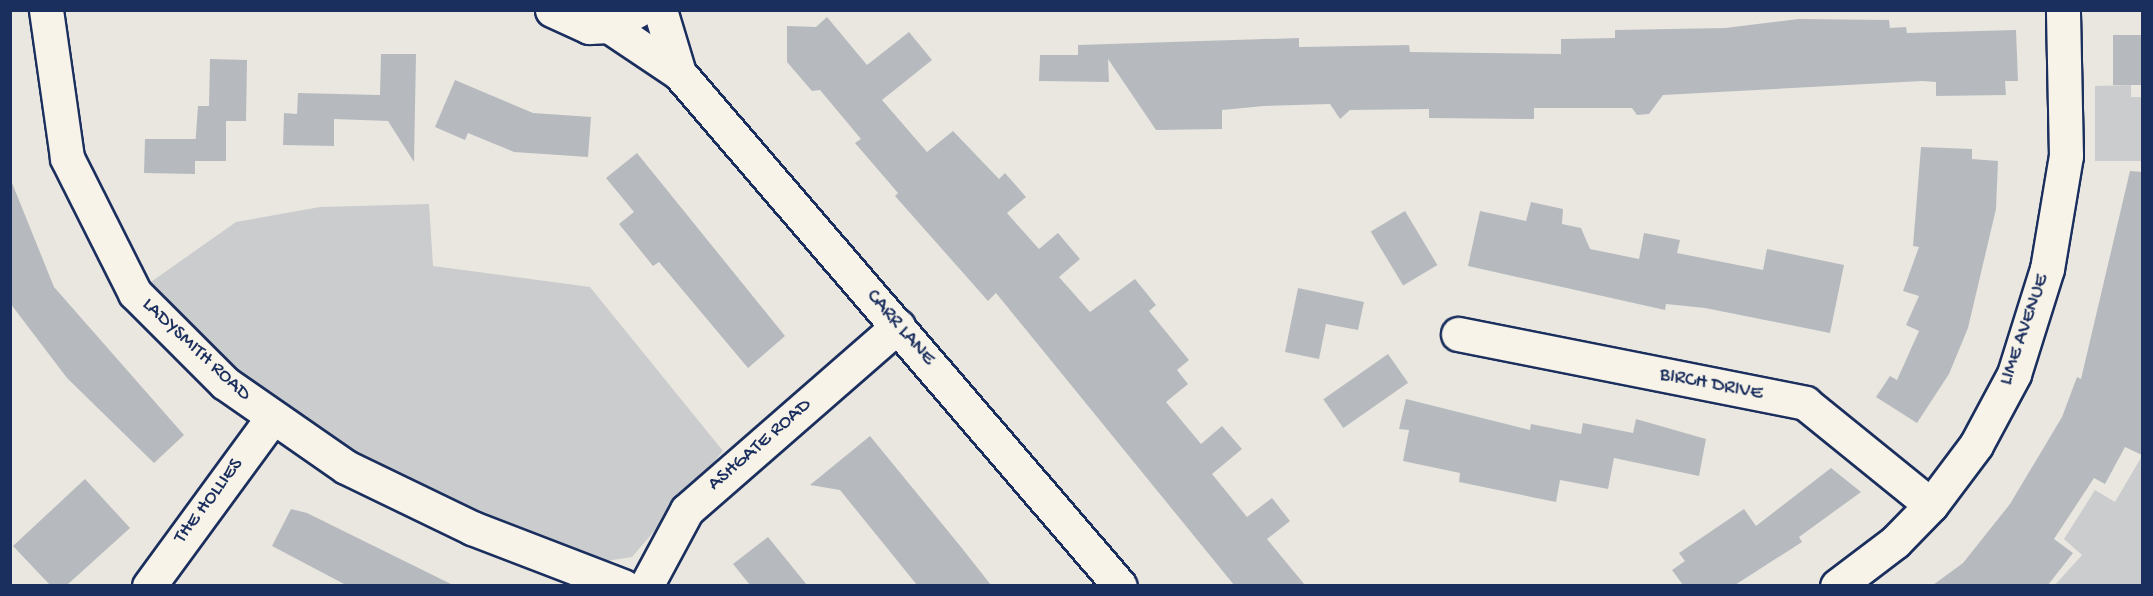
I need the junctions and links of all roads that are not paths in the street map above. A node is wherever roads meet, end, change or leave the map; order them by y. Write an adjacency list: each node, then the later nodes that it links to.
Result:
1 (46, 10): 10 (street, LADYSMITH ROAD)
2 (552, 10): 6 (street, CARR LANE)
3 (638, 10): 6 (street)
4 (660, 10): 7 (street, CARR LANE)
5 (2063, 10): 11 (street, LIME AVENUE)
6 (609, 26): 7 (street, CARR LANE)
7 (679, 73): 8 (street, CARR LANE)
8 (898, 326): 14 (street, ASHGATE ROAD); 15 (street, CARR LANE)
9 (1458, 334): 11 (street, BIRCH DRIVE)
10 (272, 418): 12 (street, THE HOLLIES); 13 (street, LADYSMITH ROAD)
11 (1931, 505): 16 (street, LIME AVENUE)
12 (148, 585)
13 (623, 585)
14 (646, 585)
15 (1120, 585)
16 (1837, 585)

